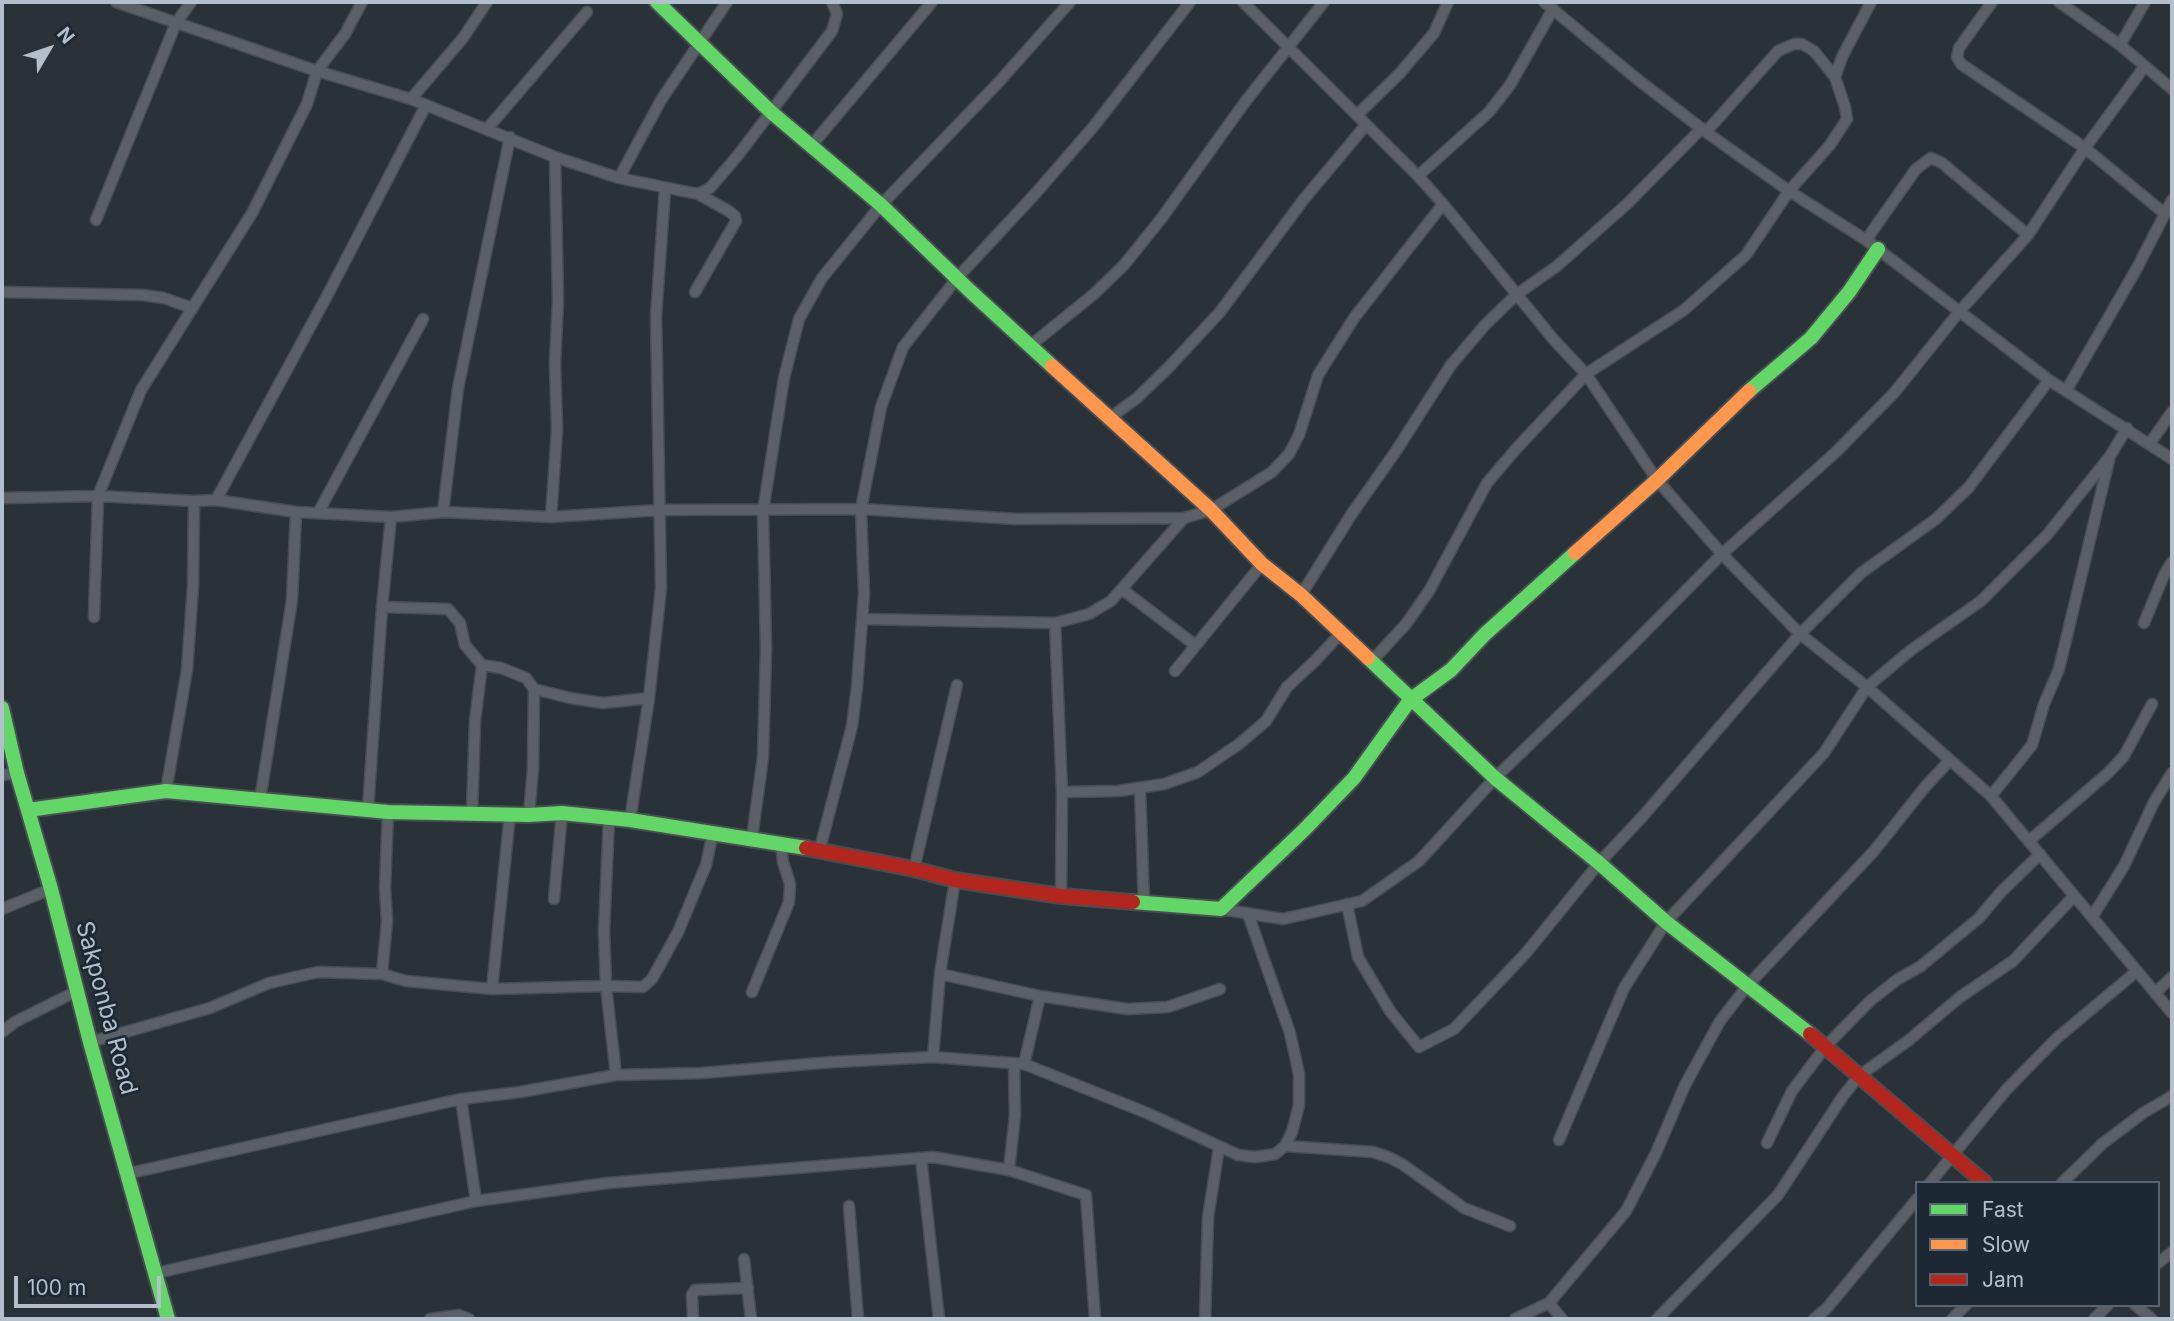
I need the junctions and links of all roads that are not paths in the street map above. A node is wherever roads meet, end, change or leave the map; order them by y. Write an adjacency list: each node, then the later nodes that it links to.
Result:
1 (116, 2): 21 (street)
2 (191, 2): 21 (street)
3 (362, 2): 26 (street)
4 (487, 2): 29 (street)
5 (657, 2): 22 (street)
6 (727, 2): 22 (street)
7 (832, 2): 31 (street)
8 (932, 2): 37 (street)
9 (1070, 2): 47 (street)
10 (1190, 2): 52 (street)
11 (1243, 2): 24 (street)
12 (1324, 2): 24 (street)
13 (1448, 2): 32 (street)
14 (1544, 2): 19 (street)
15 (1871, 2): 27 (street)
16 (1992, 2): 38 (street)
17 (2059, 2): 23 (street)
18 (2145, 2): 23 (street)
19 (1553, 9): 35 (street); 40 (street)
20 (587, 12): 34 (street)
21 (176, 23): 26 (street); 49 (street)
22 (698, 43): 31 (street); 41 (street)
23 (2120, 45): 25 (street)
24 (1288, 47): 32 (street); 59 (street)
25 (2145, 66): 28 (street); 38 (street)
26 (317, 71): 29 (street); 56 (street)
27 (1835, 77): 35 (street); 43 (street)
28 (2172, 87)
29 (411, 99): 30 (street)
30 (426, 106): 34 (street); 72 (street)
31 (771, 112): 37 (street); 44 (street)
32 (1357, 115): 33 (street)
33 (1367, 125): 40 (street); 64 (street)
34 (487, 129): 36 (street)
35 (1704, 130): 43 (street); 55 (street)
36 (510, 137): 39 (street); 79 (street)
37 (811, 146): 47 (street)
38 (2085, 148): 48 (street); 50 (street)
39 (555, 157): 41 (street); 82 (street)
40 (1418, 176): 46 (street)
41 (620, 178): 42 (street)
42 (665, 189): 44 (street); 75 (street)
43 (1789, 191): 51 (street); 60 (street)
44 (698, 194): 54 (street)
45 (2172, 200): 48 (street)
46 (1444, 204): 55 (street); 76 (street)
47 (881, 205): 52 (street); 77 (street)
48 (2164, 213): 62 (street)
49 (96, 220)
50 (2028, 235): 51 (street); 57 (street)
51 (1872, 244): 57 (street); 69 (street)
52 (958, 277): 59 (street); 74 (street)
53 (2, 292): 56 (street)
54 (695, 292)
55 (1516, 295): 60 (street); 88 (street)
56 (192, 308): 70 (street)
57 (1959, 312): 61 (street); 84 (street)
58 (423, 320): 80 (street)
59 (1031, 345): 64 (street)
60 (1586, 374): 69 (street); 97 (street)
61 (2049, 380): 62 (street); 95 (street)
62 (2066, 391): 65 (street)
63 (2172, 412): 66 (street)
64 (1111, 417): 76 (street)
65 (2127, 428): 66 (street); 67 (street)
66 (2150, 443): 68 (street)
67 (2110, 456): 101 (street); 115 (street)
68 (2172, 459)
69 (1657, 480): 84 (street); 104 (street)
70 (98, 496): 71 (street); 73 (street); 90 (street)
71 (2, 498)
72 (216, 500): 73 (street); 78 (street)
73 (194, 501): 113 (street)
74 (860, 509): 77 (street); 83 (street); 91 (street)
75 (660, 510): 77 (street); 82 (street); 103 (street)
76 (1211, 510): 83 (street); 86 (street)
77 (763, 511): 127 (street)
78 (296, 512): 80 (street); 116 (street)
79 (443, 512): 81 (street); 82 (street)
80 (318, 513): 81 (street)
81 (391, 517): 89 (street)
82 (551, 517)
83 (1184, 518): 87 (street)
84 (1722, 554): 95 (street); 111 (street)
85 (2172, 562): 93 (street)
86 (1262, 564): 88 (street); 96 (street)
87 (1123, 590): 92 (street); 96 (street)
88 (1301, 595): 94 (street)
89 (382, 607): 98 (street); 117 (street)
90 (94, 617)
91 (862, 619): 92 (street); 130 (street)
92 (1055, 623): 114 (street)
93 (2144, 623)
94 (1339, 634): 97 (street); 112 (street)
95 (1800, 634): 101 (street); 132 (street)
96 (1195, 645): 99 (street)
97 (1371, 662): 104 (street)
98 (482, 666): 102 (street); 120 (street)
99 (1175, 671)
100 (957, 685): 133 (street)
101 (1867, 687): 107 (street); 145 (street)
102 (534, 689): 103 (street); 123 (street)
103 (649, 698): 125 (street)
104 (1410, 701): 111 (street); 142 (street)
105 (2152, 704): 128 (street)
106 (2, 708): 108 (street, Sakponba Road)
107 (1950, 760): 115 (street); 150 (street)
108 (17, 773): 110 (street); 118 (street, Sakponba Road)
109 (2172, 773): 144 (street)
110 (2, 775)
111 (1495, 778): 132 (street); 140 (street)
112 (1140, 788): 114 (street); 139 (street)
113 (166, 790): 116 (street); 118 (street)
114 (1062, 792): 136 (street)
115 (1991, 796): 128 (street)
116 (260, 800): 117 (street)
117 (368, 809): 119 (street)
118 (28, 810): 135 (street, Sakponba Road)
119 (388, 812): 120 (street); 148 (street)
120 (472, 813): 122 (street)
121 (562, 813): 123 (street); 124 (street); 138 (street)
122 (510, 814): 123 (street); 152 (street)
123 (529, 815)
124 (609, 818): 125 (street); 151 (street)
125 (630, 820): 126 (street)
126 (713, 832): 127 (street); 151 (street)
127 (752, 838): 129 (street)
128 (2029, 841): 131 (street)
129 (781, 844): 130 (street); 155 (street)
130 (819, 852): 133 (street)
131 (2040, 855): 137 (street); 161 (street)
132 (1599, 863): 140 (street); 145 (street)
133 (914, 869): 134 (street)
134 (955, 880): 136 (street); 147 (street)
135 (51, 888): 141 (street); 154 (street, Sakponba Road)
136 (1061, 895): 139 (street)
137 (2074, 896): 144 (street); 165 (street)
138 (554, 899)
139 (1144, 904): 142 (street)
140 (1348, 904): 143 (street)
141 (2, 909)
142 (1221, 909): 143 (street)
143 (1248, 914): 170 (street)
144 (2092, 917): 146 (street)
145 (1666, 922): 150 (street); 168 (street)
146 (2137, 971): 156 (street); 172 (street)
147 (940, 974): 157 (street); 162 (street)
148 (382, 975): 152 (street); 160 (street)
149 (2172, 977): 156 (street)
150 (1748, 985): 161 (street); 186 (street)
151 (606, 986): 152 (street); 164 (street)
152 (492, 989)
153 (1220, 989): 157 (street)
154 (77, 991): 159 (street); 160 (street, Sakponba Road)
155 (752, 992)
156 (2155, 993): 158 (street)
157 (1040, 996): 163 (street)
158 (2172, 1013)
159 (2, 1032)
160 (90, 1042): 175 (street, Sakponba Road)
161 (1826, 1046): 165 (street); 169 (street)
162 (933, 1057): 163 (street); 164 (street)
163 (1019, 1063): 171 (street); 174 (street)
164 (616, 1075): 167 (street)
165 (1859, 1076): 172 (street); 199 (street)
166 (2172, 1097): 178 (street)
167 (461, 1099): 175 (street); 179 (street)
168 (1559, 1140)
169 (1768, 1143)
170 (1284, 1146): 171 (street); 182 (street)
171 (1219, 1148): 196 (street)
172 (1953, 1156): 176 (street); 177 (street)
173 (921, 1158): 174 (street); 179 (street); 194 (street)
174 (1009, 1170): 195 (street)
175 (126, 1174): 184 (street, Sakponba Road)
176 (1932, 1181)
177 (1983, 1181)
178 (2064, 1181)
179 (475, 1201): 184 (street)
180 (1915, 1201): 200 (street)
181 (849, 1206): 193 (street)
182 (1510, 1226)
183 (744, 1259): 185 (street)
184 (156, 1273): 188 (street, Sakponba Road)
185 (748, 1288): 191 (street); 192 (street)
186 (1549, 1303): 197 (street); 198 (street)
187 (2137, 1307): 201 (street)
188 (168, 1319)
189 (430, 1319): 190 (street)
190 (469, 1319)
191 (692, 1319)
192 (751, 1319)
193 (858, 1319)
194 (939, 1319)
195 (1095, 1319)
196 (1205, 1319)
197 (1515, 1319)
198 (1562, 1319)
199 (1657, 1319)
200 (1814, 1319)
201 (2152, 1319)

